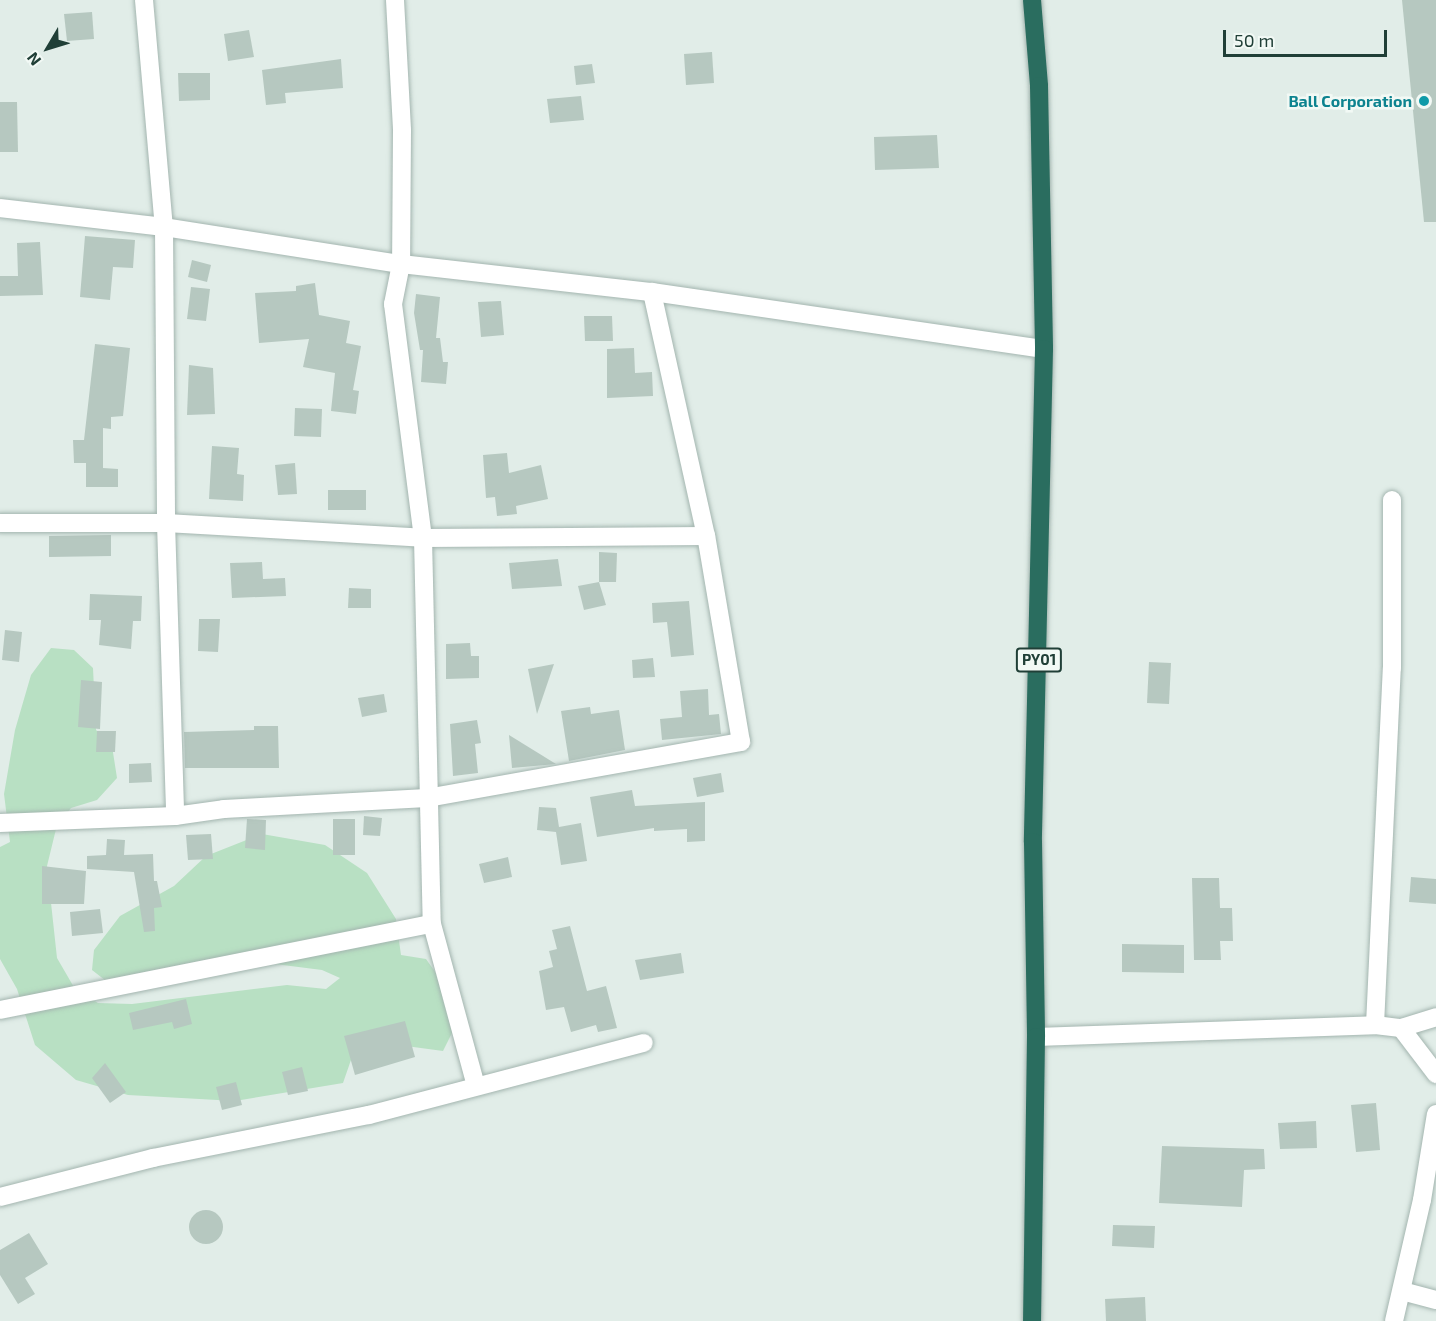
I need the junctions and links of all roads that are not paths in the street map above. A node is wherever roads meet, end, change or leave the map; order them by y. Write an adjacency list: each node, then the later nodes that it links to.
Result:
1 (144, 0): 5 (street)
2 (395, 0): 6 (street)
3 (1032, 0): 8 (highway, PY01)
4 (0, 208): 5 (street)
5 (164, 226): 6 (street); 11 (street)
6 (401, 264): 7 (street); 13 (street)
7 (652, 292): 8 (street); 12 (street)
8 (1044, 349): 22 (highway, PY01)
9 (1392, 500): 20 (street)
10 (0, 523): 11 (street)
11 (166, 523): 13 (street); 15 (street)
12 (706, 536): 13 (street); 14 (street)
13 (423, 538): 14 (street)
14 (427, 798): 15 (street); 17 (street)
15 (175, 816): 16 (street)
16 (0, 823)
17 (432, 924): 18 (street); 25 (street)
18 (0, 1010)
19 (1436, 1017): 21 (street)
20 (1375, 1025): 21 (street); 22 (street)
21 (1401, 1028): 24 (street)
22 (1036, 1037): 30 (highway, PY01)
23 (644, 1042): 25 (street)
24 (1436, 1074)
25 (476, 1086): 27 (street)
26 (1436, 1114): 28 (street)
27 (0, 1197)
28 (1402, 1292): 29 (street); 31 (street)
29 (1436, 1300)
30 (1032, 1321)
31 (1394, 1321)

